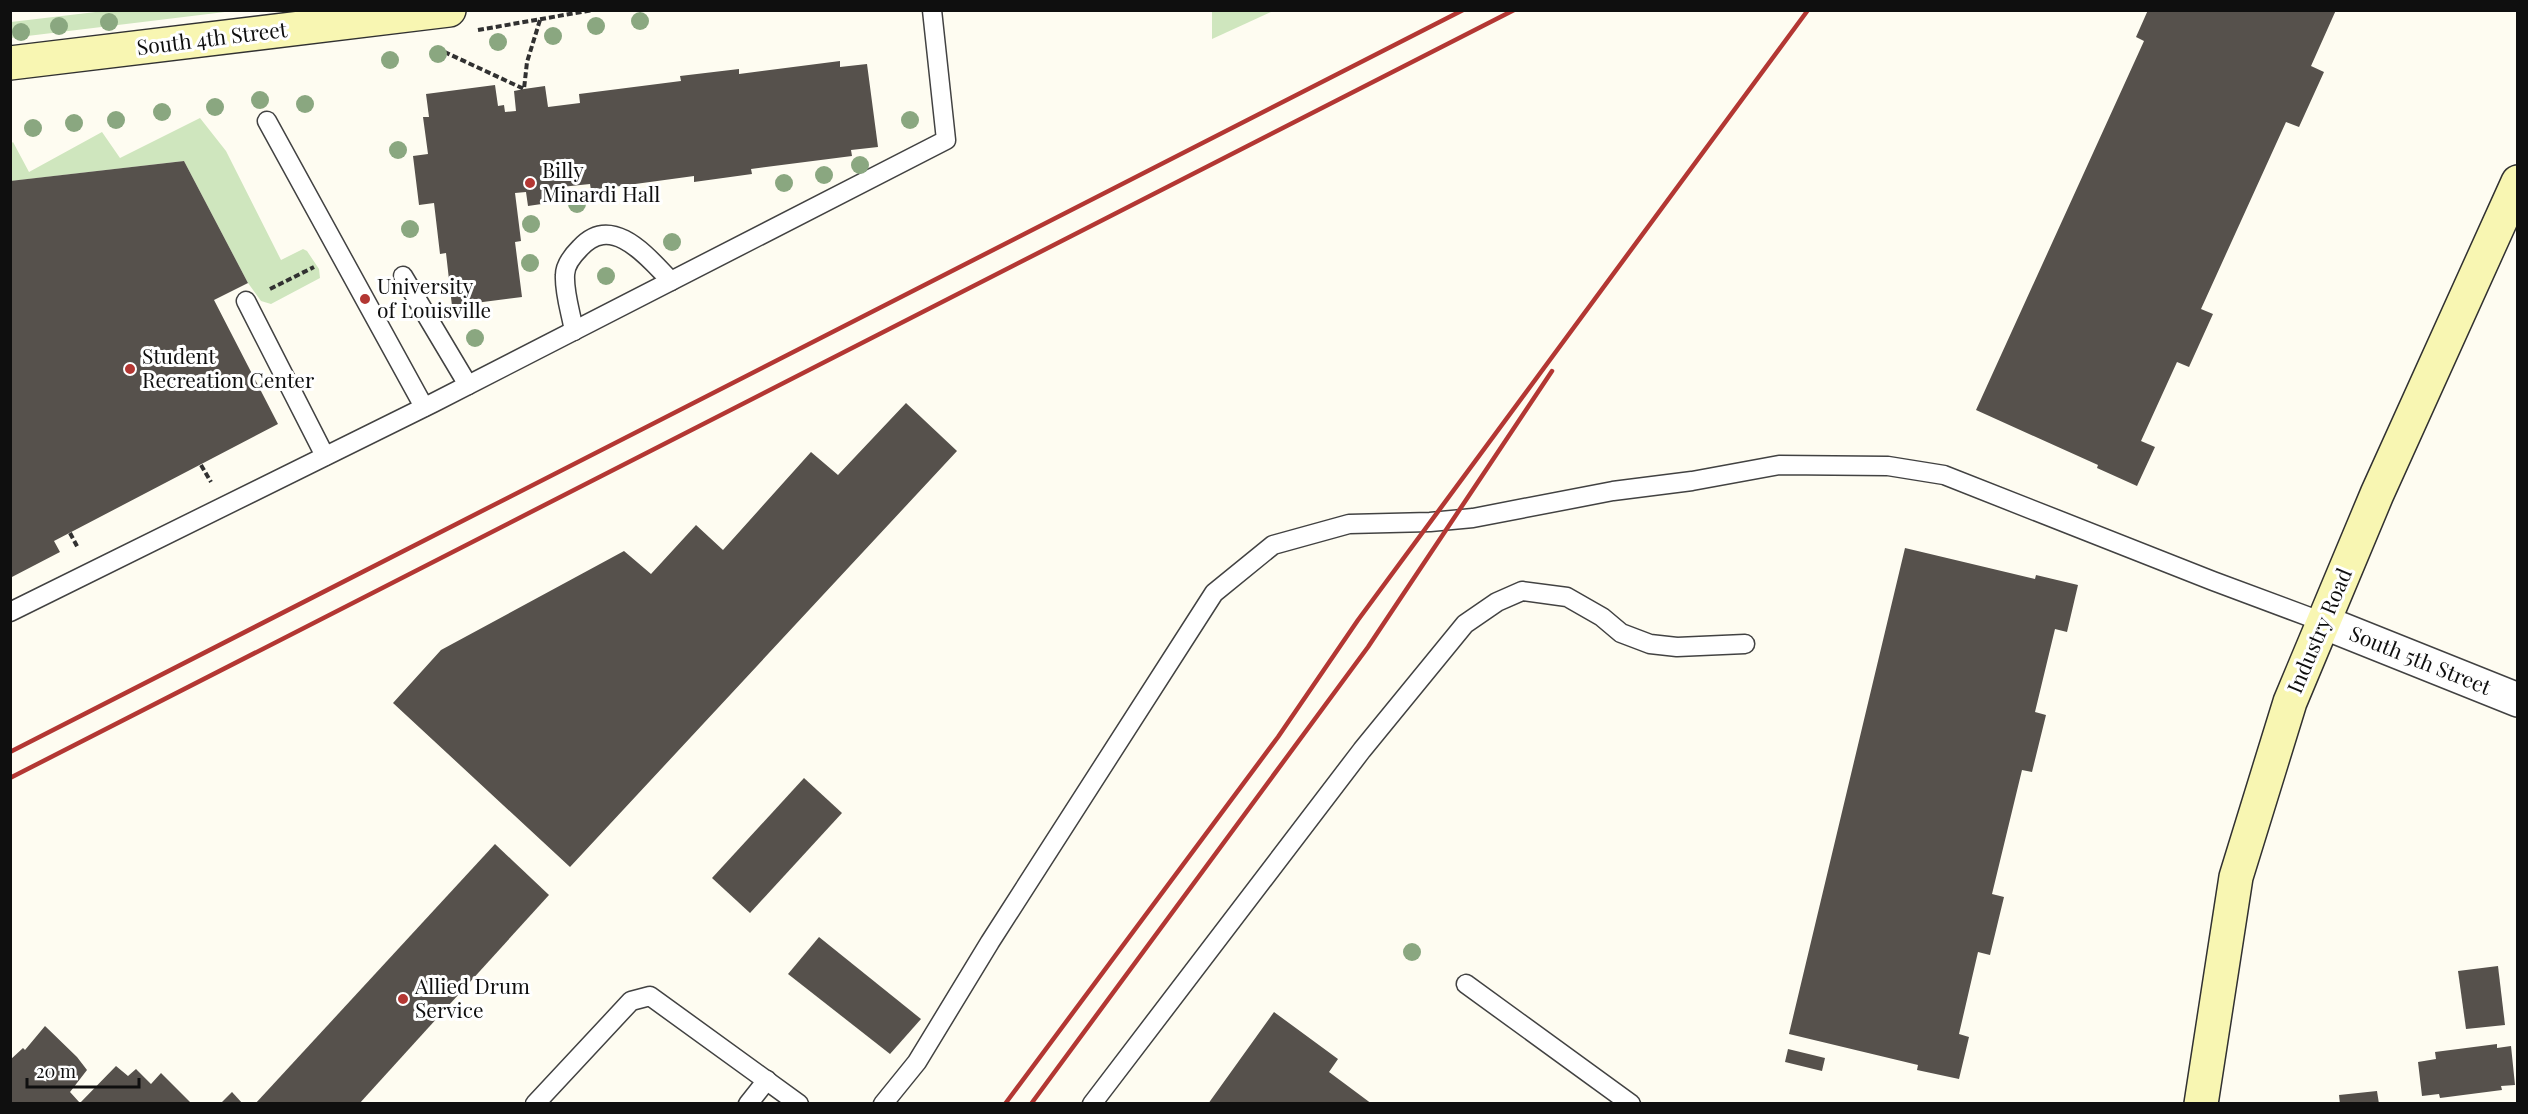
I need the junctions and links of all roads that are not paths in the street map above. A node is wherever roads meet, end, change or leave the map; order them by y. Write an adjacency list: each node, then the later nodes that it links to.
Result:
1 (449, 10): 3 (main road, South 4th Street)
2 (932, 10): 7 (lane)
3 (10, 63)
4 (267, 121): 11 (lane)
5 (2517, 182): 14 (main road, Industry Road)
6 (404, 276): 10 (lane)
7 (671, 281): 9 (lane); 9 (lane)
8 (246, 301): 12 (lane)
9 (574, 331): 10 (lane)
10 (468, 385): 11 (lane)
11 (424, 407): 12 (lane)
12 (326, 456): 13 (lane)
13 (10, 612)
14 (2323, 622): 16 (street, South 5th Street); 22 (lane); 25 (main road, Industry Road)
15 (1745, 644): 23 (lane)
16 (2517, 700)
17 (1466, 984): 24 (lane)
18 (767, 1080): 19 (lane); 20 (lane); 21 (lane)
19 (534, 1104)
20 (748, 1104)
21 (799, 1104)
22 (883, 1104)
23 (1092, 1104)
24 (1631, 1104)
25 (2201, 1104)

